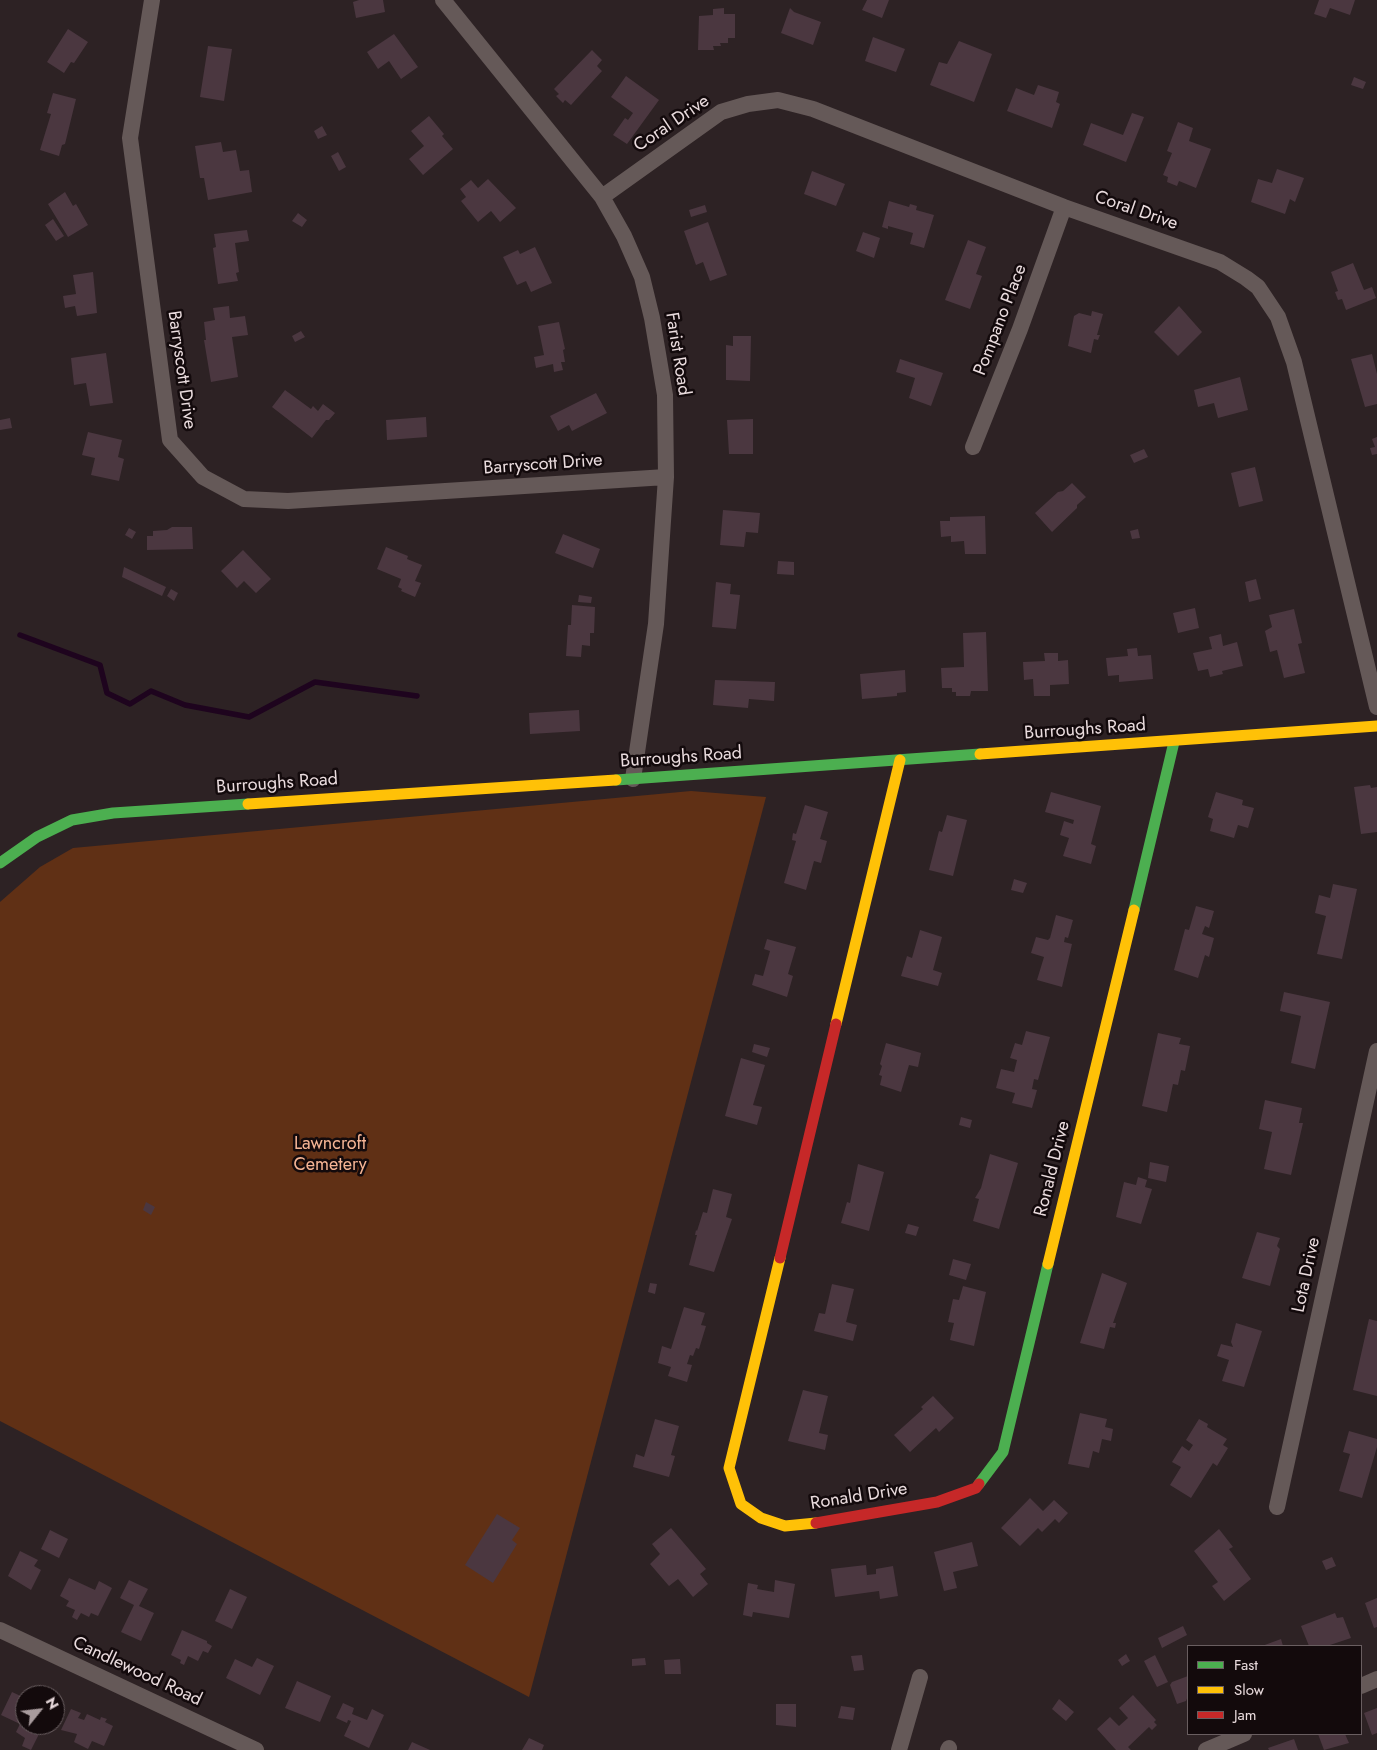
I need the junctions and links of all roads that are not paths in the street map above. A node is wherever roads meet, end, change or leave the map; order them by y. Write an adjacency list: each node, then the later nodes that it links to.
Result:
1 (152, 0): 6 (street, Barryscott Drive)
2 (443, 0): 3 (street, Farist Road)
3 (602, 198): 4 (street, Coral Drive); 6 (street, Farist Road)
4 (1064, 207): 5 (street, Pompano Place); 7 (street, Coral Drive)
5 (972, 447)
6 (666, 477): 11 (street, Farist Road)
7 (1377, 707)
8 (1377, 726): 9 (street, Burroughs Road)
9 (1174, 742): 10 (street, Burroughs Road); 10 (street, Ronald Drive)
10 (900, 760): 11 (street, Burroughs Road)
11 (633, 779): 12 (street, Burroughs Road)
12 (0, 863)
13 (1377, 1051): 14 (street, Lota Drive)
14 (1277, 1507)
15 (0, 1630): 20 (street, Candlewood Road)
16 (920, 1677): 21 (street)
17 (1377, 1679): 18 (street)
18 (1362, 1686)
19 (1242, 1735): 22 (street)
20 (256, 1750)
21 (899, 1750)
22 (1206, 1750)

